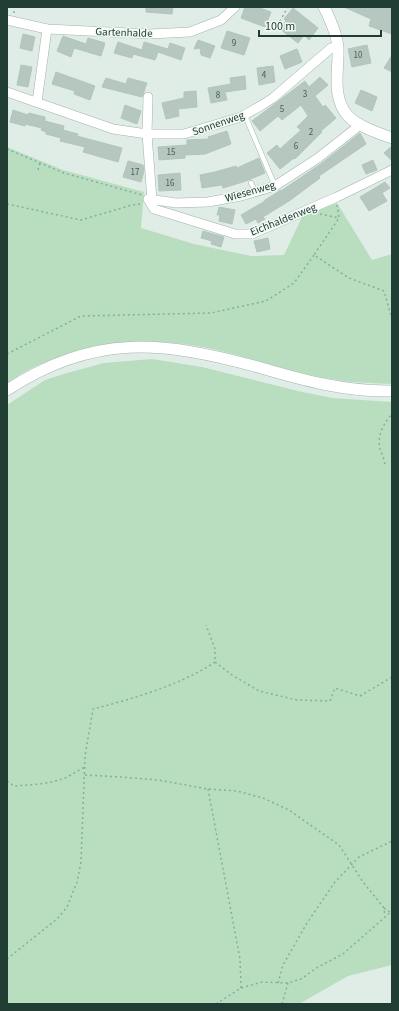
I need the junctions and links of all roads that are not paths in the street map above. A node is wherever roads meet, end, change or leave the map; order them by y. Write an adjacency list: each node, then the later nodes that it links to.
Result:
1 (235, 7): 4 (street, Gartenhalde)
2 (324, 7): 5 (street)
3 (7, 20): 4 (street, Gartenhalde)
4 (47, 29): 8 (street)
5 (338, 46): 10 (street); 11 (street, Sonnenweg)
6 (7, 92): 8 (street, Sonnenweg)
7 (148, 97): 11 (street)
8 (37, 102): 11 (street, Sonnenweg)
9 (247, 120): 15 (lane)
10 (359, 123): 12 (street); 15 (street, Wiesenweg)
11 (147, 134): 17 (street)
12 (392, 138)
13 (392, 170): 17 (street, Eichhaldenweg)
14 (251, 183): 16 (lane)
15 (275, 186): 16 (street, Wiesenweg)
16 (256, 192): 17 (street, Wiesenweg)
17 (150, 201)
18 (7, 390): 19 (street)
19 (392, 391)

